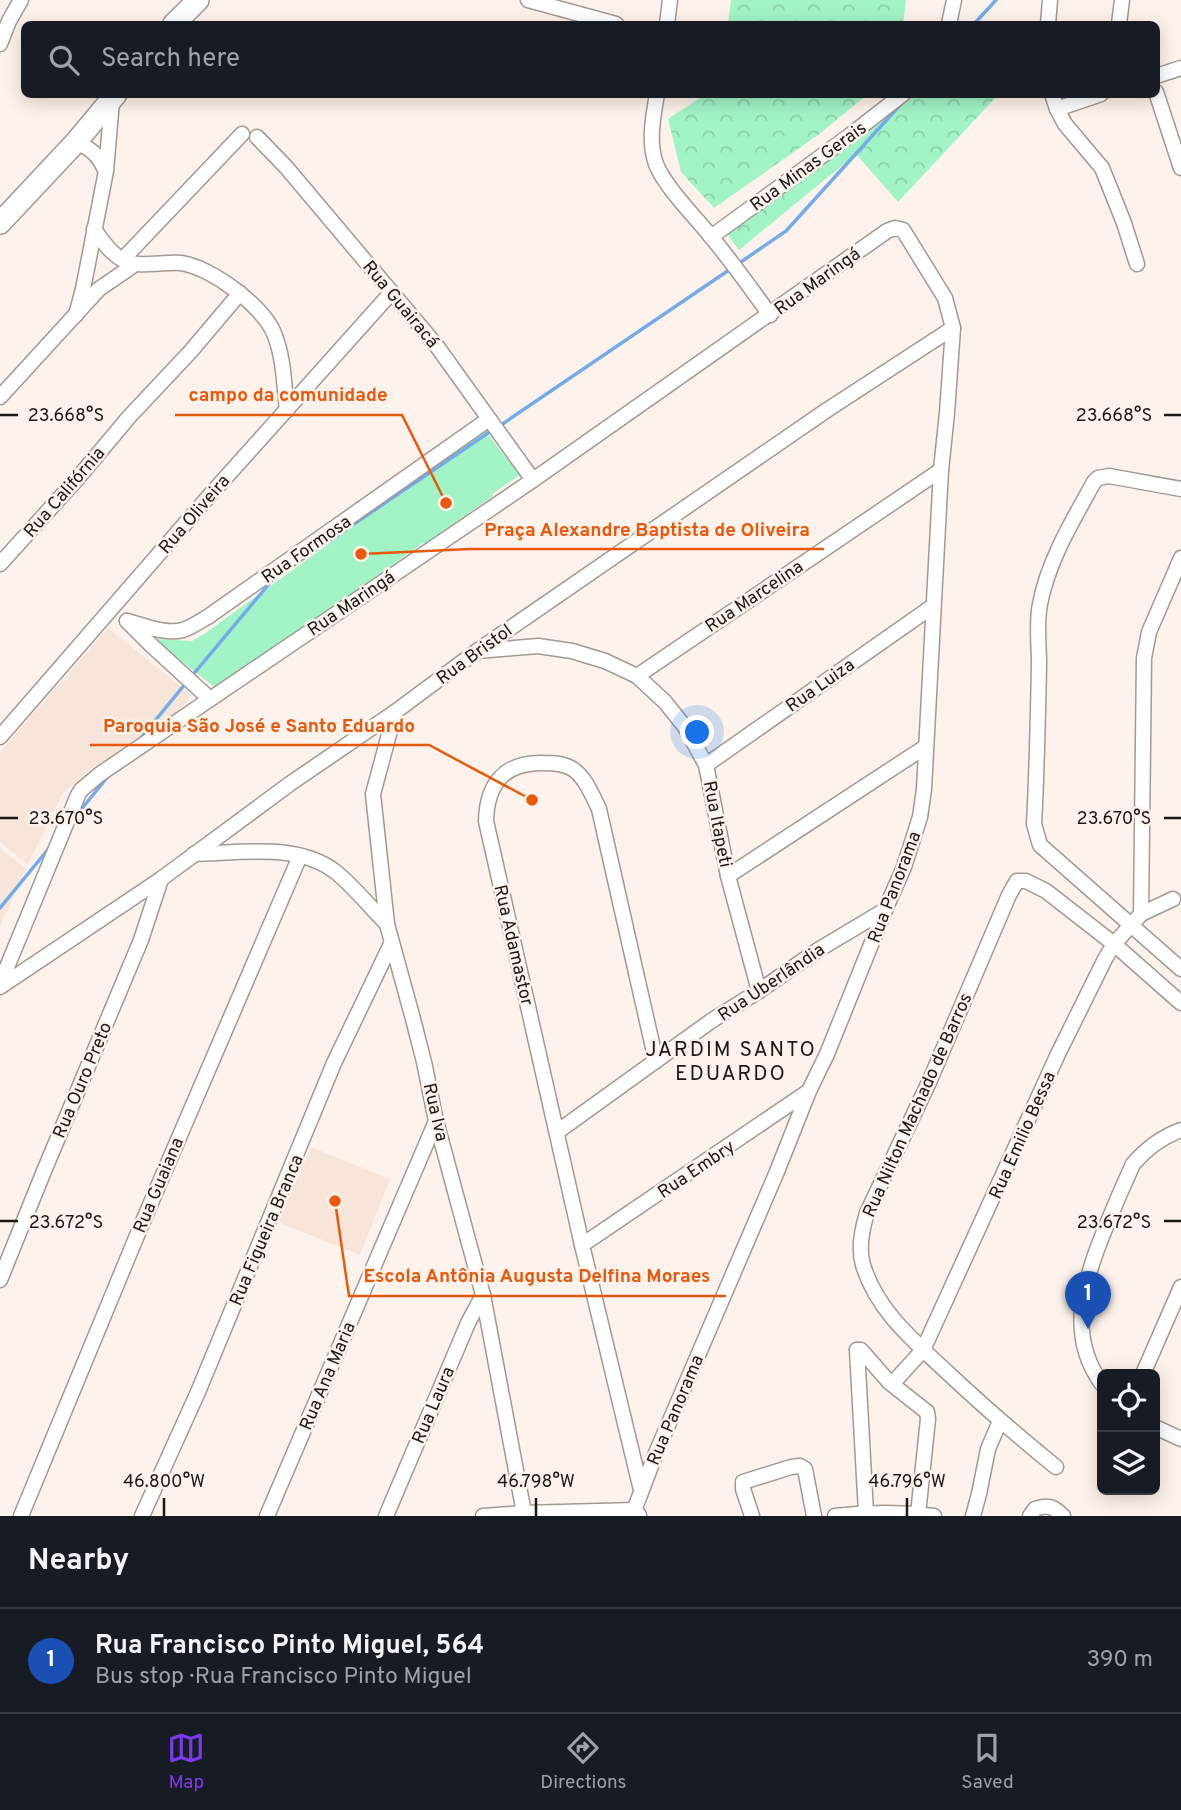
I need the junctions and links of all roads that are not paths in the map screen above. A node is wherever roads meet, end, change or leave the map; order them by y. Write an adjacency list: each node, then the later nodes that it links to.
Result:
1 (21, 0): 14 (street)
2 (528, 0): 9 (street)
3 (670, 0): 10 (street)
4 (954, 0): 11 (street)
5 (1050, 0): 12 (street)
6 (1122, 0): 13 (street)
7 (195, 1): 8 (main road)
8 (177, 21)
9 (605, 21)
10 (667, 21)
11 (950, 21)
12 (1048, 21)
13 (1119, 21)
14 (0, 44)
15 (1181, 68): 16 (street)
16 (1160, 75)
17 (113, 98): 27 (main road)
18 (114, 98): 29 (street)
19 (656, 98): 33 (street)
20 (898, 98): 33 (street, Rua Minas Gerais)
21 (1053, 98): 24 (street)
22 (1089, 98): 24 (street)
23 (1159, 98): 28 (street)
24 (1057, 109): 35 (street)
25 (242, 134): 34 (street)
26 (257, 137): 37 (street, Rua Guairacá)
27 (76, 142): 29 (street); 30 (main road)
28 (1181, 168)
29 (106, 171): 32 (street)
30 (0, 223)
31 (898, 228): 39 (street, Rua Maringá); 40 (street, Rua Panorama)
32 (94, 229): 34 (street); 38 (street)
33 (711, 237): 39 (street)
34 (129, 262): 36 (street); 38 (street)
35 (1137, 264)
36 (240, 293): 42 (street); 48 (street, Rua Califórnia)
37 (391, 293): 42 (street, Rua Oliveira); 43 (street, Rua Guairacá)
38 (76, 315): 41 (street)
39 (770, 315): 45 (street, Rua Maringá)
40 (953, 328): 44 (street, Rua Panorama); 52 (street, Rua Bristol)
41 (0, 397)
42 (287, 410): 49 (street, Rua Oliveira)
43 (489, 419): 45 (street, Rua Guairacá); 51 (street, Rua Formosa)
44 (941, 470): 50 (street, Rua Panorama); 53 (street, Rua Marcelina)
45 (533, 480): 54 (street, Rua Maringá)
46 (1181, 489): 67 (street)
47 (1181, 558): 65 (street)
48 (0, 564)
49 (114, 606): 51 (street); 56 (street, Rua Oliveira)
50 (933, 606): 57 (street, Rua Panorama); 58 (street, Rua Luiza)
51 (127, 621): 54 (street)
52 (477, 651): 53 (street, Rua Itapeti); 55 (street, Rua Bristol)
53 (637, 676): 58 (street, Rua Itapeti)
54 (210, 699): 71 (street, Rua Maringá)
55 (395, 712): 59 (street, Rua Bristol); 66 (street, Rua Iva)
56 (0, 737)
57 (925, 747): 61 (street); 64 (street, Rua Panorama)
58 (706, 765): 61 (street, Rua Itapeti)
59 (194, 854): 60 (street); 62 (street, Rua Bristol)
60 (300, 856): 66 (street); 97 (street, Rua Guaiana)
61 (728, 876): 72 (street, Rua Itapeti)
62 (161, 879): 71 (street, Rua Bristol); 80 (street, Rua Ouro Preto)
63 (1173, 899): 65 (street)
64 (885, 910): 72 (street, Rua Uberlândia); 75 (street, Rua Panorama)
65 (1140, 914): 67 (street, Rua Emilio Bessa)
66 (387, 924): 68 (street, Rua Iva)
67 (1130, 925): 69 (street, Rua Emilio Bessa); 70 (street)
68 (391, 944): 76 (street, Rua Iva); 98 (street, Rua Figueira Branca)
69 (1114, 944): 73 (street); 83 (street, Rua Emilio Bessa); 83 (street, Rua Nilton Machado de Barros)
70 (1181, 969)
71 (0, 985)
72 (759, 990): 74 (street, Rua Uberlândia)
73 (1181, 1003)
74 (656, 1061): 78 (street, Rua Uberlândia); 78 (street, Rua Adamastor)
75 (809, 1091): 79 (street, Rua Embry); 91 (street, Rua Panorama)
76 (436, 1121): 82 (street, Rua Iva); 99 (street, Rua Ana Maria)
77 (1181, 1130): 85 (street)
78 (557, 1132): 79 (street, Rua Adamastor)
79 (582, 1245): 91 (street, Rua Adamastor)
80 (0, 1280)
81 (1181, 1287): 84 (street)
82 (483, 1294): 92 (street, Rua Iva); 100 (street, Rua Laura)
83 (923, 1350): 86 (street, Rua Emilio Bessa); 87 (street, Rua Nilton Machado de Barros)
84 (1145, 1369)
85 (1097, 1377)
86 (892, 1384): 93 (street); 95 (street)
87 (1000, 1421): 90 (street, Rua Nilton Machado de Barros); 105 (street)
88 (1160, 1429): 89 (street)
89 (1181, 1439)
90 (1056, 1467)
91 (641, 1490): 94 (street, Rua Panorama)
92 (524, 1513): 94 (street); 101 (street)
93 (866, 1513): 95 (street); 96 (street)
94 (636, 1514)
95 (918, 1514): 104 (street)
96 (844, 1515)
97 (21, 1516)
98 (142, 1516)
99 (267, 1516)
100 (386, 1516)
101 (483, 1516)
102 (752, 1516): 103 (street)
103 (814, 1516)
104 (934, 1516)
105 (973, 1516)
106 (1031, 1516): 107 (street)
107 (1063, 1516)

